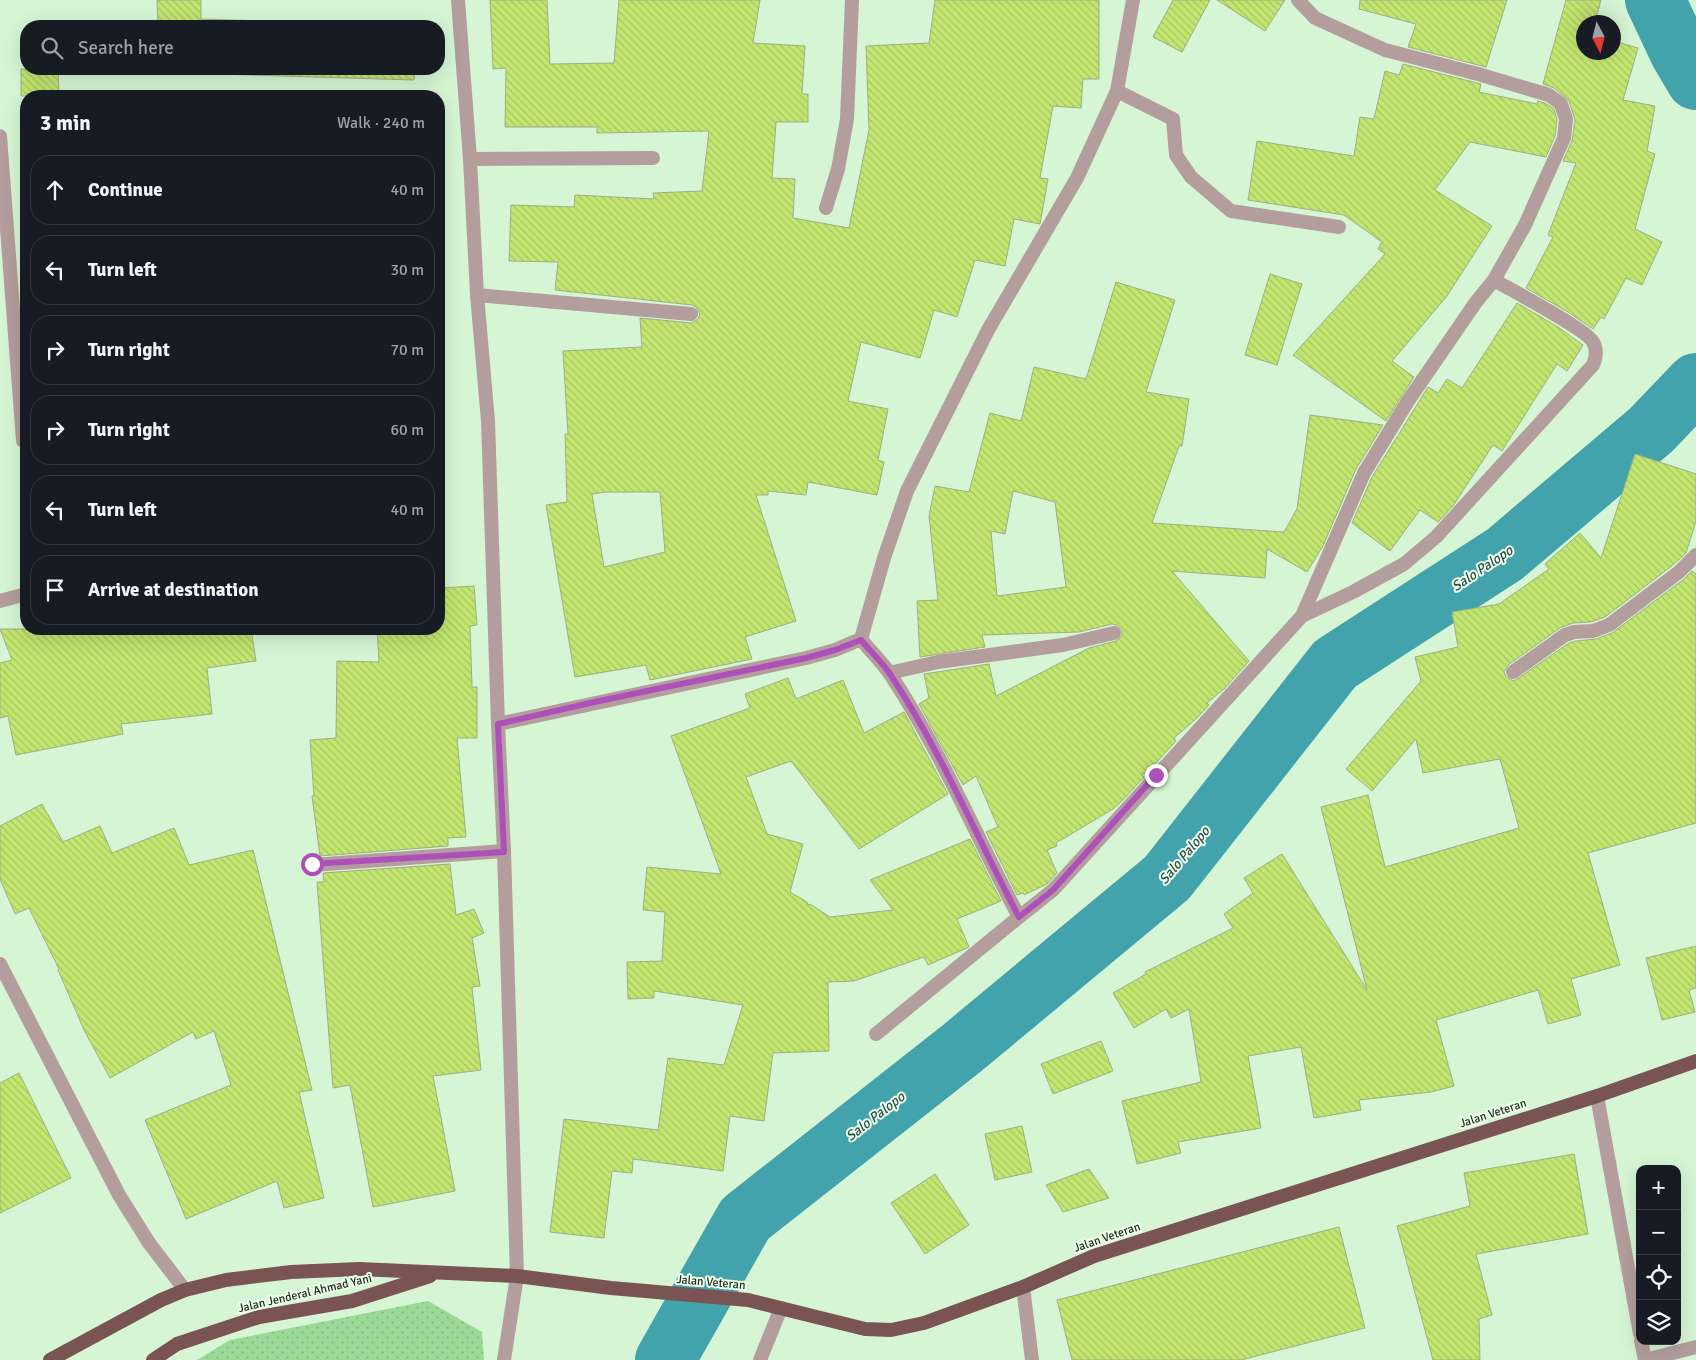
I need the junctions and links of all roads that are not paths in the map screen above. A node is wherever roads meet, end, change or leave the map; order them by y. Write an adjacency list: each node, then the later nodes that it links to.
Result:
1 (458, 0): 8 (street)
2 (852, 0): 9 (street)
3 (1133, 0): 5 (street)
4 (1298, 0): 11 (street)
5 (1117, 92): 10 (street); 20 (street)
6 (0, 136): 14 (street)
7 (653, 158): 8 (street)
8 (470, 159): 12 (street)
9 (826, 208)
10 (1339, 227)
11 (1494, 280): 18 (street); 18 (street)
12 (477, 295): 13 (street); 23 (street)
13 (691, 314)
14 (20, 401)
15 (1696, 555): 21 (street)
16 (20, 596): 17 (street)
17 (0, 601)
18 (1302, 616): 26 (street)
19 (1114, 633): 22 (street)
20 (861, 640): 22 (street); 23 (street)
21 (1513, 672)
22 (889, 673): 26 (street)
23 (498, 724): 24 (street)
24 (504, 852): 25 (street); 32 (street)
25 (312, 864)
26 (1019, 917): 28 (street)
27 (0, 964): 34 (street)
28 (876, 1034)
29 (1696, 1061): 30 (highway, Jalan Veteran)
30 (1597, 1096): 33 (highway, Jalan Veteran); 36 (street)
31 (438, 1274): 32 (highway, Jalan Jenderal Ahmad Yani); 34 (highway, Jalan Jenderal Ahmad Yani); 40 (highway, Jalan Jenderal Ahmad Yani)
32 (517, 1276): 35 (highway, Jalan Veteran); 41 (street)
33 (1023, 1287): 35 (highway, Jalan Veteran); 43 (street)
34 (185, 1290): 39 (highway, Jalan Jenderal Ahmad Yani)
35 (781, 1308): 42 (street)
36 (1636, 1312)
37 (1642, 1345): 44 (street)
38 (1696, 1348): 44 (street)
39 (50, 1360)
40 (153, 1360)
41 (504, 1360)
42 (760, 1360)
43 (1032, 1360)
44 (1645, 1360)

